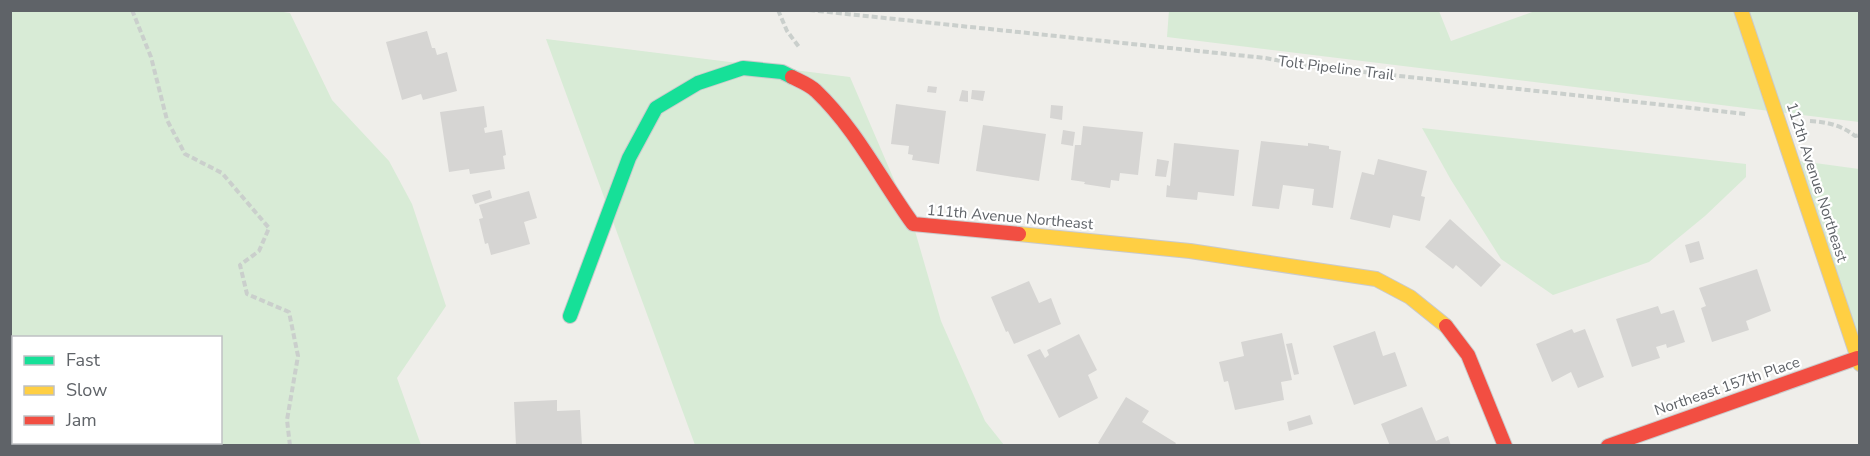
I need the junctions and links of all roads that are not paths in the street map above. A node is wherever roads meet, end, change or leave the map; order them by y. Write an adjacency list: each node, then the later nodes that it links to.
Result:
1 (1741, 10): 3 (street, 112th Avenue Northeast)
2 (570, 316): 4 (street, 111th Avenue Northeast)
3 (1858, 361): 5 (street, Northeast 157th Place)
4 (1505, 446)
5 (1608, 446)

